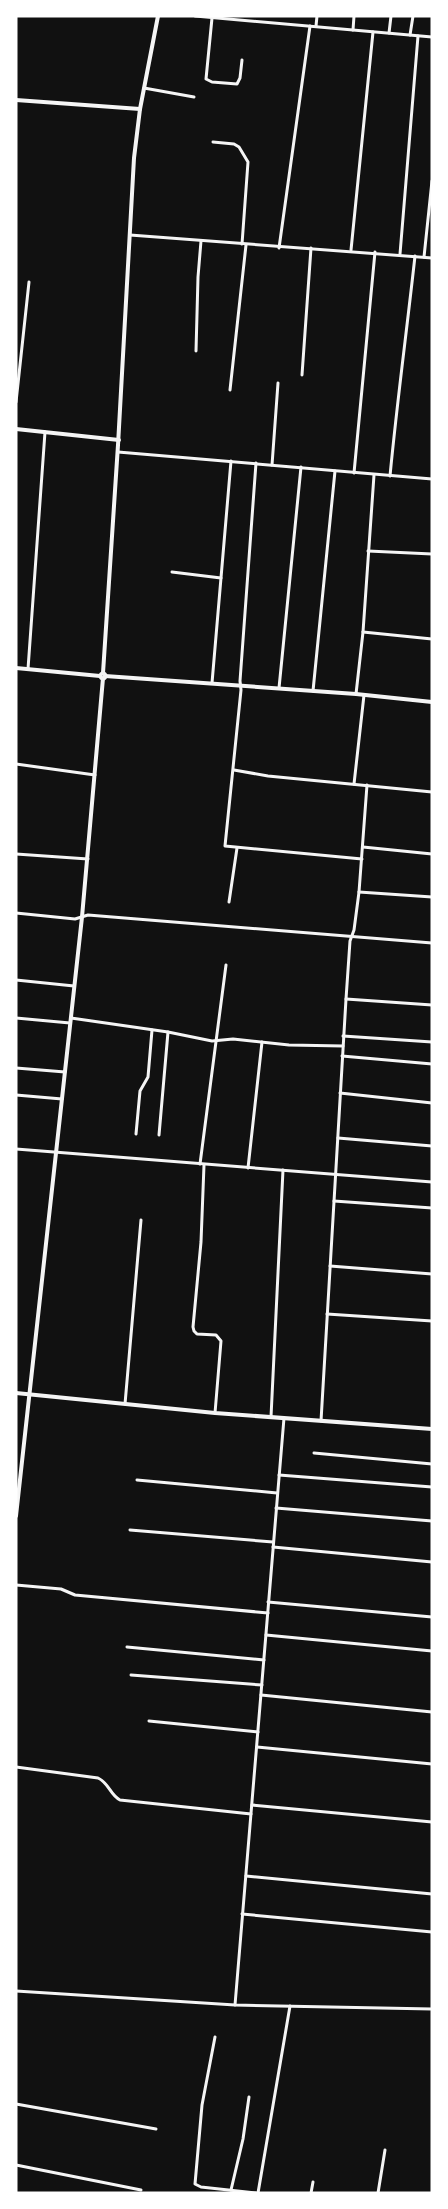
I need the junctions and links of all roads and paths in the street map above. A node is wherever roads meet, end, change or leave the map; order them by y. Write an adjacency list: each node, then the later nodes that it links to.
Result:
1 (158, 16): 18 (main road)
2 (195, 16): 7 (street)
3 (316, 16): 10 (street)
4 (354, 16): 11 (street)
5 (391, 16): 13 (street)
6 (413, 16): 14 (street)
7 (212, 18): 8 (street); 17 (street)
8 (245, 18): 9 (street)
9 (310, 26): 10 (street); 27 (street)
10 (316, 26): 11 (street)
11 (353, 30): 12 (street)
12 (373, 32): 13 (street); 29 (street)
13 (389, 33): 14 (street)
14 (410, 35): 15 (street)
15 (418, 36): 16 (street); 31 (street)
16 (432, 37)
17 (242, 60)
18 (144, 88): 19 (street); 21 (main road)
19 (194, 97)
20 (16, 100): 21 (main road)
21 (140, 109): 24 (main road)
22 (213, 142): 26 (street)
23 (432, 181): 33 (street)
24 (130, 235): 25 (street); 43 (main road)
25 (201, 241): 26 (street); 36 (street)
26 (244, 245): 27 (street); 39 (street)
27 (280, 248): 28 (street)
28 (311, 248): 29 (street); 37 (street)
29 (351, 250): 30 (street)
30 (375, 252): 31 (street); 50 (street)
31 (400, 254): 32 (street)
32 (415, 256): 33 (street); 52 (street)
33 (424, 257): 34 (street)
34 (432, 258)
35 (29, 282): 40 (street)
36 (196, 351)
37 (302, 375)
38 (278, 383): 47 (street)
39 (230, 390)
40 (16, 402)
41 (16, 429): 42 (main road)
42 (45, 432): 43 (main road); 61 (street)
43 (119, 440): 44 (main road)
44 (118, 452): 45 (street); 62 (main road)
45 (231, 461): 46 (street); 57 (street)
46 (256, 463): 47 (street); 64 (street)
47 (272, 465): 48 (street)
48 (301, 467): 49 (street); 65 (street)
49 (335, 471): 50 (street); 66 (street)
50 (354, 473): 51 (street)
51 (374, 475): 52 (street); 54 (street)
52 (390, 476): 53 (street)
53 (432, 479)
54 (368, 551): 55 (street); 58 (street)
55 (432, 554)
56 (172, 572): 57 (street)
57 (221, 578): 63 (street)
58 (364, 632): 59 (street); 67 (street)
59 (432, 639)
60 (16, 668): 61 (main road)
61 (28, 669): 62 (main road)
62 (103, 676): 63 (main road); 72 (main road)
63 (212, 683): 64 (main road)
64 (240, 685): 65 (main road); 71 (street)
65 (279, 688): 66 (main road)
66 (313, 691): 67 (main road)
67 (356, 694): 68 (main road)
68 (364, 695): 69 (main road); 73 (street)
69 (432, 702)
70 (16, 764): 72 (street)
71 (234, 770): 73 (street); 77 (street)
72 (95, 775): 80 (main road)
73 (354, 784): 74 (street)
74 (367, 785): 75 (street); 76 (street)
75 (432, 792)
76 (362, 847): 79 (street); 81 (street)
77 (237, 848): 81 (street); 84 (street)
78 (16, 854): 80 (street)
79 (432, 854)
80 (88, 859): 86 (main road)
81 (362, 859): 82 (street)
82 (359, 892): 83 (street); 87 (street)
83 (432, 898)
84 (229, 902)
85 (16, 913): 86 (street)
86 (82, 917): 87 (street); 91 (main road)
87 (352, 935): 88 (street); 92 (street)
88 (432, 942)
89 (226, 966): 99 (street)
90 (16, 980): 91 (street)
91 (74, 986): 95 (main road)
92 (346, 999): 93 (street); 98 (street)
93 (432, 1005)
94 (16, 1018): 95 (street)
95 (70, 1020): 96 (street); 106 (main road)
96 (152, 1030): 97 (street); 111 (street)
97 (168, 1032): 99 (street); 112 (street)
98 (343, 1036): 101 (street); 102 (street)
99 (217, 1041): 100 (street); 117 (street)
100 (262, 1042): 102 (street); 118 (street)
101 (432, 1042)
102 (343, 1046): 103 (street)
103 (342, 1056): 104 (street); 107 (street)
104 (432, 1064)
105 (16, 1068): 106 (street)
106 (65, 1072): 109 (main road)
107 (340, 1093): 110 (street); 113 (street)
108 (16, 1095): 109 (street)
109 (62, 1099): 116 (main road)
110 (432, 1103)
111 (136, 1134)
112 (159, 1135)
113 (338, 1138): 114 (street); 120 (street)
114 (432, 1146)
115 (16, 1150): 116 (street)
116 (56, 1153): 117 (street); 130 (main road)
117 (202, 1165): 118 (street); 132 (street)
118 (248, 1168): 119 (street)
119 (283, 1170): 120 (street); 133 (street)
120 (335, 1174): 121 (street); 122 (street)
121 (432, 1182)
122 (334, 1201): 123 (street); 125 (street)
123 (432, 1208)
124 (141, 1220): 131 (street)
125 (330, 1266): 126 (street); 127 (street)
126 (432, 1274)
127 (328, 1314): 128 (street); 135 (street)
128 (432, 1321)
129 (16, 1394): 130 (main road)
130 (29, 1395): 131 (main road); 140 (main road)
131 (125, 1405): 132 (main road)
132 (215, 1413): 133 (main road)
133 (271, 1417): 134 (main road)
134 (284, 1418): 135 (main road); 139 (street)
135 (321, 1421): 136 (main road)
136 (432, 1430)
137 (314, 1452): 138 (street)
138 (432, 1464)
139 (279, 1475): 142 (street); 143 (street)
140 (18, 1476): 145 (main road)
141 (137, 1480): 143 (street)
142 (432, 1487)
143 (277, 1493): 144 (street)
144 (276, 1508): 146 (street); 148 (street)
145 (16, 1516)
146 (432, 1521)
147 (130, 1530): 148 (street)
148 (273, 1542): 149 (street)
149 (273, 1547): 150 (street); 152 (street)
150 (432, 1562)
151 (16, 1585): 153 (street)
152 (268, 1602): 153 (street); 154 (street)
153 (268, 1613): 155 (street)
154 (432, 1617)
155 (266, 1635): 157 (street); 158 (street)
156 (128, 1647): 158 (street)
157 (432, 1651)
158 (264, 1660): 160 (street)
159 (131, 1675): 160 (street)
160 (262, 1685): 161 (street)
161 (261, 1695): 162 (street); 164 (street)
162 (432, 1712)
163 (149, 1721): 164 (street)
164 (258, 1732): 165 (street)
165 (257, 1747): 166 (street); 168 (street)
166 (432, 1764)
167 (16, 1767): 169 (street)
168 (252, 1805): 169 (street); 170 (street)
169 (251, 1814): 171 (street)
170 (432, 1822)
171 (246, 1876): 172 (street); 173 (street)
172 (432, 1894)
173 (242, 1914): 174 (street); 176 (street)
174 (432, 1932)
175 (16, 1991): 176 (street)
176 (235, 2005): 177 (street)
177 (290, 2006): 178 (street); 188 (street)
178 (432, 2009)
179 (215, 2037): 187 (street)
180 (249, 2097): 187 (street)
181 (16, 2104): 182 (street)
182 (156, 2129)
183 (385, 2150): 190 (street)
184 (16, 2165): 186 (street)
185 (313, 2182): 189 (street)
186 (140, 2190)
187 (231, 2190): 188 (street)
188 (257, 2193)
189 (311, 2193)
190 (378, 2193)

